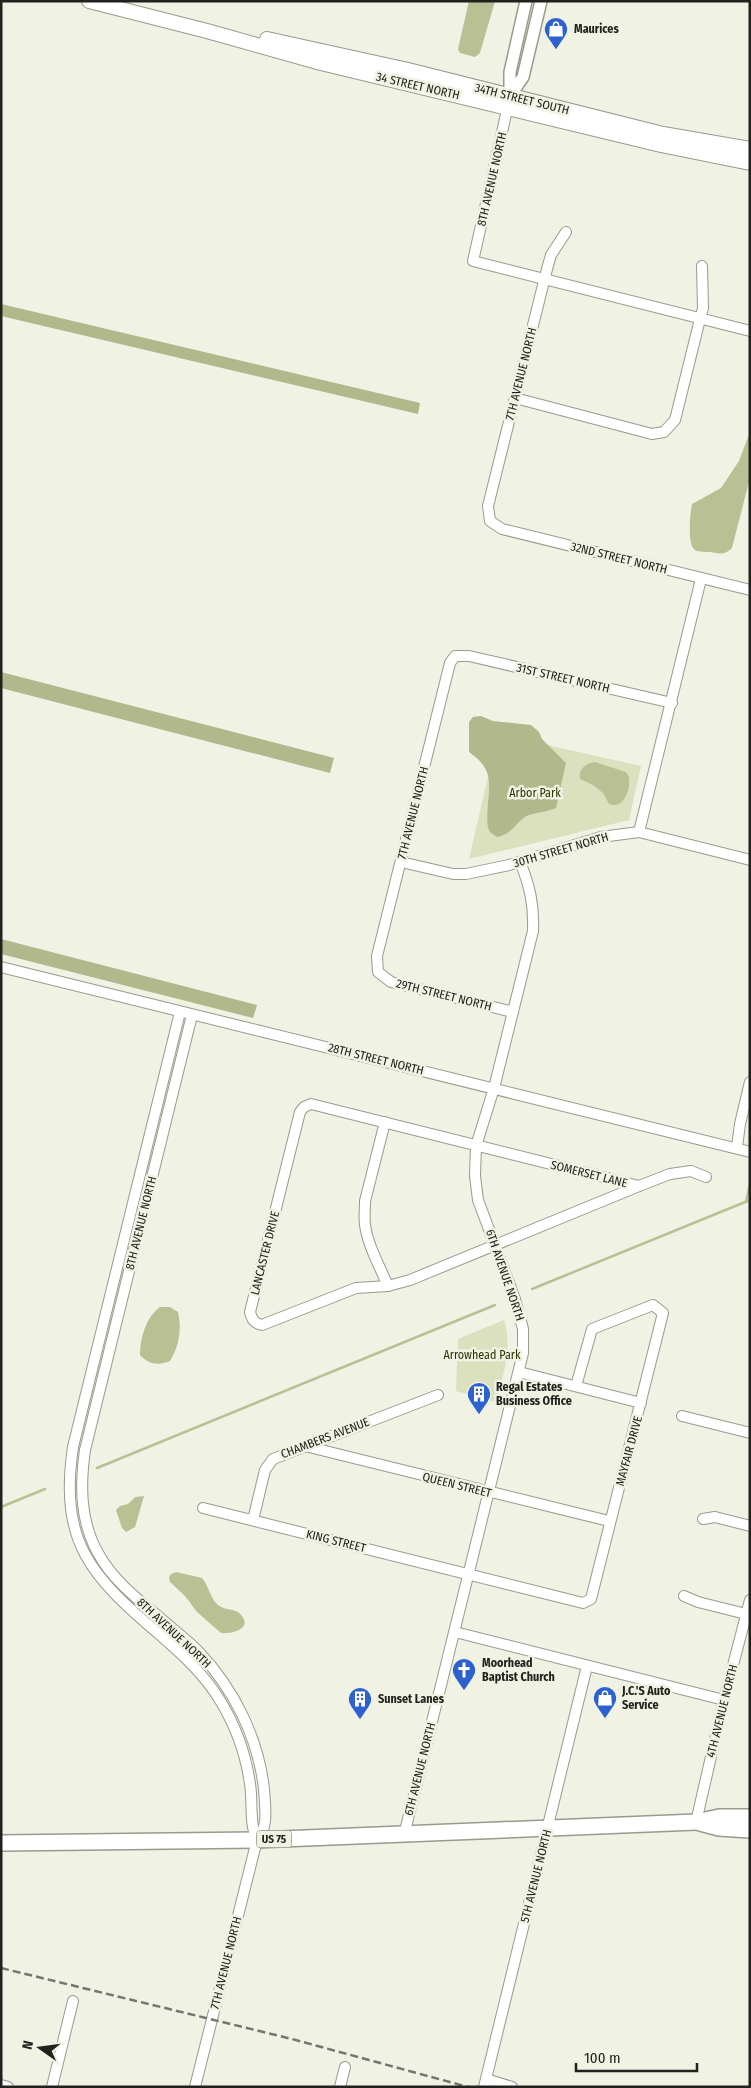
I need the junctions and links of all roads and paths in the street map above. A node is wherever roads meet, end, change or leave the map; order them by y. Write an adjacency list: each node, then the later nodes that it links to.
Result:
1 (89, 1): 4 (main road, 34 STREET NORTH)
2 (526, 1): 4 (street)
3 (541, 1): 4 (street)
4 (509, 102): 5 (main road, 34TH STREET SOUTH); 6 (main road, 34 STREET NORTH); 9 (street, 8TH AVENUE NORTH)
5 (750, 149)
6 (750, 163)
7 (566, 232): 9 (street, 7TH AVENUE NORTH)
8 (702, 266): 10 (street)
9 (544, 280): 10 (street); 12 (street, 7TH AVENUE NORTH)
10 (700, 319): 11 (street); 12 (street)
11 (750, 331)
12 (515, 398): 13 (street, 7TH AVENUE NORTH)
13 (490, 521): 14 (street, 32ND STREET NORTH)
14 (702, 579): 15 (street, 32ND STREET NORTH); 17 (street)
15 (750, 590)
16 (455, 656): 17 (street, 31ST STREET NORTH); 20 (street, 7TH AVENUE NORTH)
17 (672, 703): 18 (street)
18 (639, 832): 19 (street, 30TH STREET NORTH); 21 (street, 30TH STREET NORTH)
19 (750, 860)
20 (401, 862): 21 (street, 30TH STREET NORTH); 23 (street, 7TH AVENUE NORTH)
21 (520, 862): 25 (street, 6TH AVENUE NORTH)
22 (1, 967): 24 (street, 28TH STREET NORTH)
23 (378, 972): 25 (street, 29TH STREET NORTH)
24 (180, 1012): 26 (street, 28TH STREET NORTH); 51 (street, 8TH AVENUE NORTH)
25 (513, 1012): 28 (street, 6TH AVENUE NORTH)
26 (192, 1015): 28 (street, 28TH STREET NORTH); 49 (street, 8TH AVENUE NORTH)
27 (750, 1082): 31 (street)
28 (494, 1088): 30 (street, 6TH AVENUE NORTH); 31 (street, 28TH STREET NORTH)
29 (385, 1122): 30 (street, LANCASTER DRIVE); 36 (street); 36 (street, LANCASTER DRIVE)
30 (476, 1146): 34 (street, SOMERSET LANE); 35 (street, 6TH AVENUE NORTH)
31 (737, 1147): 32 (street, 28TH STREET NORTH)
32 (750, 1152)
33 (706, 1177): 34 (street)
34 (639, 1186): 35 (street, SOMERSET LANE)
35 (496, 1246): 36 (street, LANCASTER DRIVE); 37 (street, 6TH AVENUE NORTH)
36 (388, 1286)
37 (519, 1372): 38 (street); 44 (street, 6TH AVENUE NORTH)
38 (576, 1386): 40 (street); 40 (street, MAYFAIR DRIVE)
39 (438, 1395): 43 (street, CHAMBERS AVENUE)
40 (642, 1403): 48 (street, MAYFAIR DRIVE)
41 (682, 1416): 42 (street)
42 (750, 1433)
43 (305, 1446): 44 (street, QUEEN STREET); 47 (street, CHAMBERS AVENUE)
44 (489, 1493): 48 (street, QUEEN STREET); 52 (street, 6TH AVENUE NORTH)
45 (203, 1508): 47 (street, KING STREET)
46 (703, 1519): 50 (street)
47 (253, 1520): 52 (street, KING STREET)
48 (609, 1522): 52 (street, MAYFAIR DRIVE)
49 (86, 1525): 51 (street); 64 (street, 8TH AVENUE NORTH)
50 (750, 1526)
51 (69, 1530): 64 (street, 8TH AVENUE NORTH)
52 (469, 1574): 56 (street, 6TH AVENUE NORTH)
53 (684, 1596): 55 (street)
54 (750, 1600): 55 (street, 4TH AVENUE NORTH)
55 (746, 1614): 58 (street, 4TH AVENUE NORTH)
56 (455, 1632): 57 (street); 63 (street, 6TH AVENUE NORTH)
57 (587, 1666): 58 (street); 61 (street, 5TH AVENUE NORTH)
58 (724, 1700): 60 (street, 4TH AVENUE NORTH)
59 (750, 1817): 60 (main road, US 75)
60 (696, 1822): 61 (main road, US 75); 62 (main road, US 75)
61 (547, 1829): 63 (main road, US 75); 68 (street, 5TH AVENUE NORTH)
62 (750, 1830)
63 (404, 1835): 64 (main road, US 75)
64 (257, 1840): 65 (main road, US 75); 72 (street, 7TH AVENUE NORTH)
65 (1, 1842)
66 (73, 2001): 71 (street)
67 (345, 2067): 73 (street)
68 (485, 2083): 74 (street)
69 (1, 2085): 70 (street)
70 (8, 2087)
71 (52, 2087)
72 (195, 2087)
73 (340, 2087)
74 (512, 2087)

